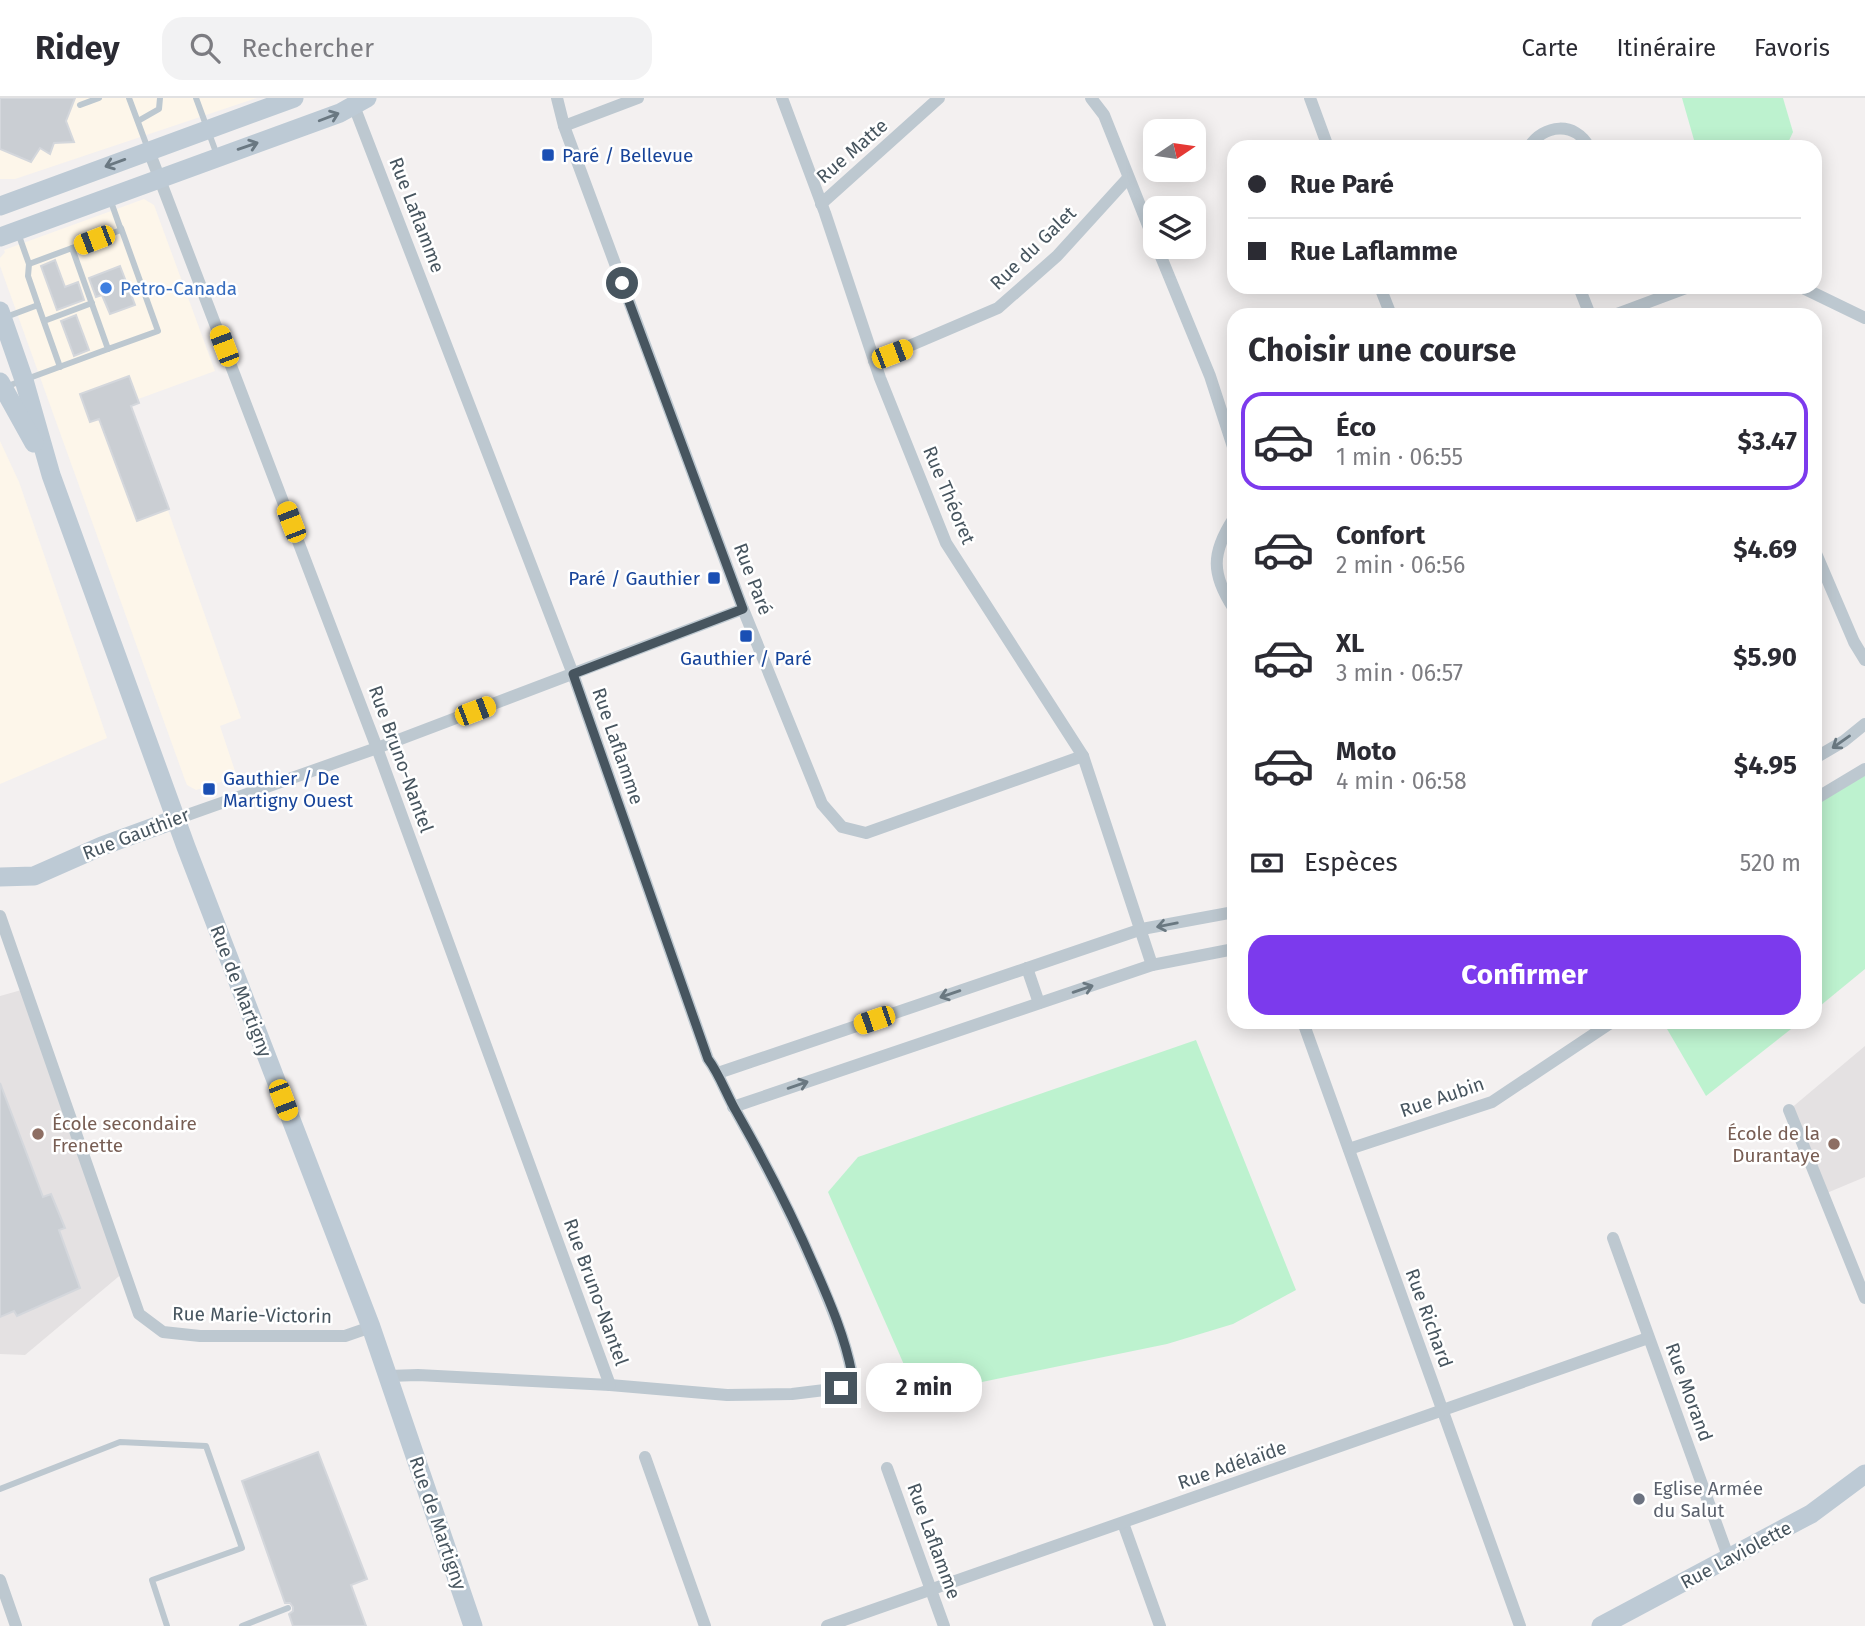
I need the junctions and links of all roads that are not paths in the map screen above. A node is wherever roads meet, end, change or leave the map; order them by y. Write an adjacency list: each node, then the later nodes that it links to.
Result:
1 (99, 98): 13 (lane)
2 (130, 98): 14 (lane)
3 (160, 98): 14 (lane)
4 (196, 98): 16 (lane)
5 (294, 98): 16 (main road)
6 (557, 98): 15 (street, Rue Paré)
7 (638, 98): 15 (street)
8 (782, 98): 25 (street, Rue Théoret)
9 (939, 98): 25 (street, Rue Matte)
10 (1091, 98): 23 (street)
11 (1310, 98): 17 (street)
12 (360, 102): 21 (main road, one-way to 12); 53 (street, Rue Laflamme)
13 (80, 105)
14 (138, 121): 20 (lane)
15 (564, 127): 51 (street, Rue Paré)
16 (207, 130): 20 (main road); 21 (lane)
17 (1325, 140)
18 (1535, 140): 19 (street)
19 (1583, 140)
20 (149, 151): 22 (street, Rue Bruno-Nantel); 26 (main road, one-way to 26)
21 (217, 157): 22 (main road)
22 (160, 178): 24 (main road); 55 (street, Rue Bruno-Nantel)
23 (1128, 178): 27 (street); 42 (street, Rue du Galet)
24 (109, 196): 28 (lane); 29 (main road)
25 (821, 204): 42 (street, Rue Théoret)
26 (0, 206)
27 (1143, 214)
28 (120, 227): 30 (lane); 41 (lane)
29 (8, 234): 32 (lane)
30 (72, 248): 32 (lane); 35 (lane)
31 (1162, 259): 46 (street)
32 (29, 264): 36 (lane)
33 (1670, 294): 37 (street)
34 (1815, 294): 39 (street)
35 (92, 303): 40 (lane); 41 (lane)
36 (38, 305): 38 (lane); 40 (lane)
37 (1633, 308)
38 (1, 316): 44 (main road, Rue de Martigny)
39 (1865, 318)
40 (44, 321): 43 (lane)
41 (108, 349): 43 (lane)
42 (874, 361): 57 (street, Rue Théoret)
43 (60, 367): 44 (lane)
44 (24, 380): 45 (lane); 47 (main road, Rue de Martigny)
45 (1, 385): 47 (main road, Rue de Martigny)
46 (1227, 428)
47 (51, 475): 60 (main road, Rue de Martigny)
48 (1227, 528): 50 (street)
49 (1822, 567): 52 (street)
50 (1227, 599)
51 (743, 609): 53 (street, Rue Gauthier); 57 (street, Rue Paré)
52 (1865, 660)
53 (573, 674): 55 (street, Rue Gauthier); 71 (street, Rue Laflamme)
54 (1865, 724): 56 (street, one-way to 56)
55 (377, 748): 60 (street, Rue Gauthier); 80 (street, Rue Bruno-Nantel)
56 (1822, 754)
57 (1083, 756): 64 (street, Rue Théoret)
58 (1865, 769): 59 (street)
59 (1822, 795)
60 (176, 819): 61 (main road, Rue Gauthier); 77 (main road, Rue de Martigny)
61 (0, 877)
62 (1227, 913): 64 (street, one-way to 64)
63 (0, 916): 77 (street, Rue Marie-Victorin)
64 (1140, 930): 66 (street, Rue Théoret); 67 (street)
65 (1227, 950): 66 (street)
66 (1152, 965): 68 (street, one-way to 66)
67 (1027, 968): 68 (street); 71 (street, one-way to 71)
68 (1040, 1003): 72 (street, one-way to 68)
69 (1306, 1029): 74 (street, Rue Richard)
70 (1602, 1029): 74 (street, Rue Aubin)
71 (718, 1073): 72 (street, Rue Laflamme)
72 (733, 1107): 80 (street, Rue Laflamme)
73 (1789, 1110): 76 (street)
74 (1349, 1149): 81 (street, Rue Richard)
75 (1614, 1238): 78 (street, Rue Morand)
76 (1865, 1298)
77 (371, 1327): 79 (main road, Rue de Martigny)
78 (1648, 1338): 81 (street, Rue Adélaïde); 87 (street, Rue Morand)
79 (388, 1376): 80 (street); 94 (main road, Rue de Martigny)
80 (610, 1385)
81 (1443, 1410): 86 (street, Rue Adélaïde); 99 (street, Rue Richard)
82 (645, 1457): 95 (street)
83 (887, 1468): 89 (street, Rue Laflamme)
84 (1865, 1474): 87 (main road, Rue Laviolette)
85 (0, 1489): 92 (lane)
86 (1123, 1523): 89 (street, Rue Adélaïde); 98 (street)
87 (1729, 1559): 100 (main road, Rue Laviolette)
88 (0, 1580): 91 (street)
89 (931, 1588): 96 (street, Rue Adélaïde); 97 (street, Rue Laflamme)
90 (288, 1608): 93 (lane)
91 (16, 1626)
92 (167, 1626)
93 (242, 1626)
94 (473, 1626)
95 (705, 1626)
96 (827, 1626)
97 (944, 1626)
98 (1160, 1626)
99 (1520, 1626)
100 (1601, 1626)

